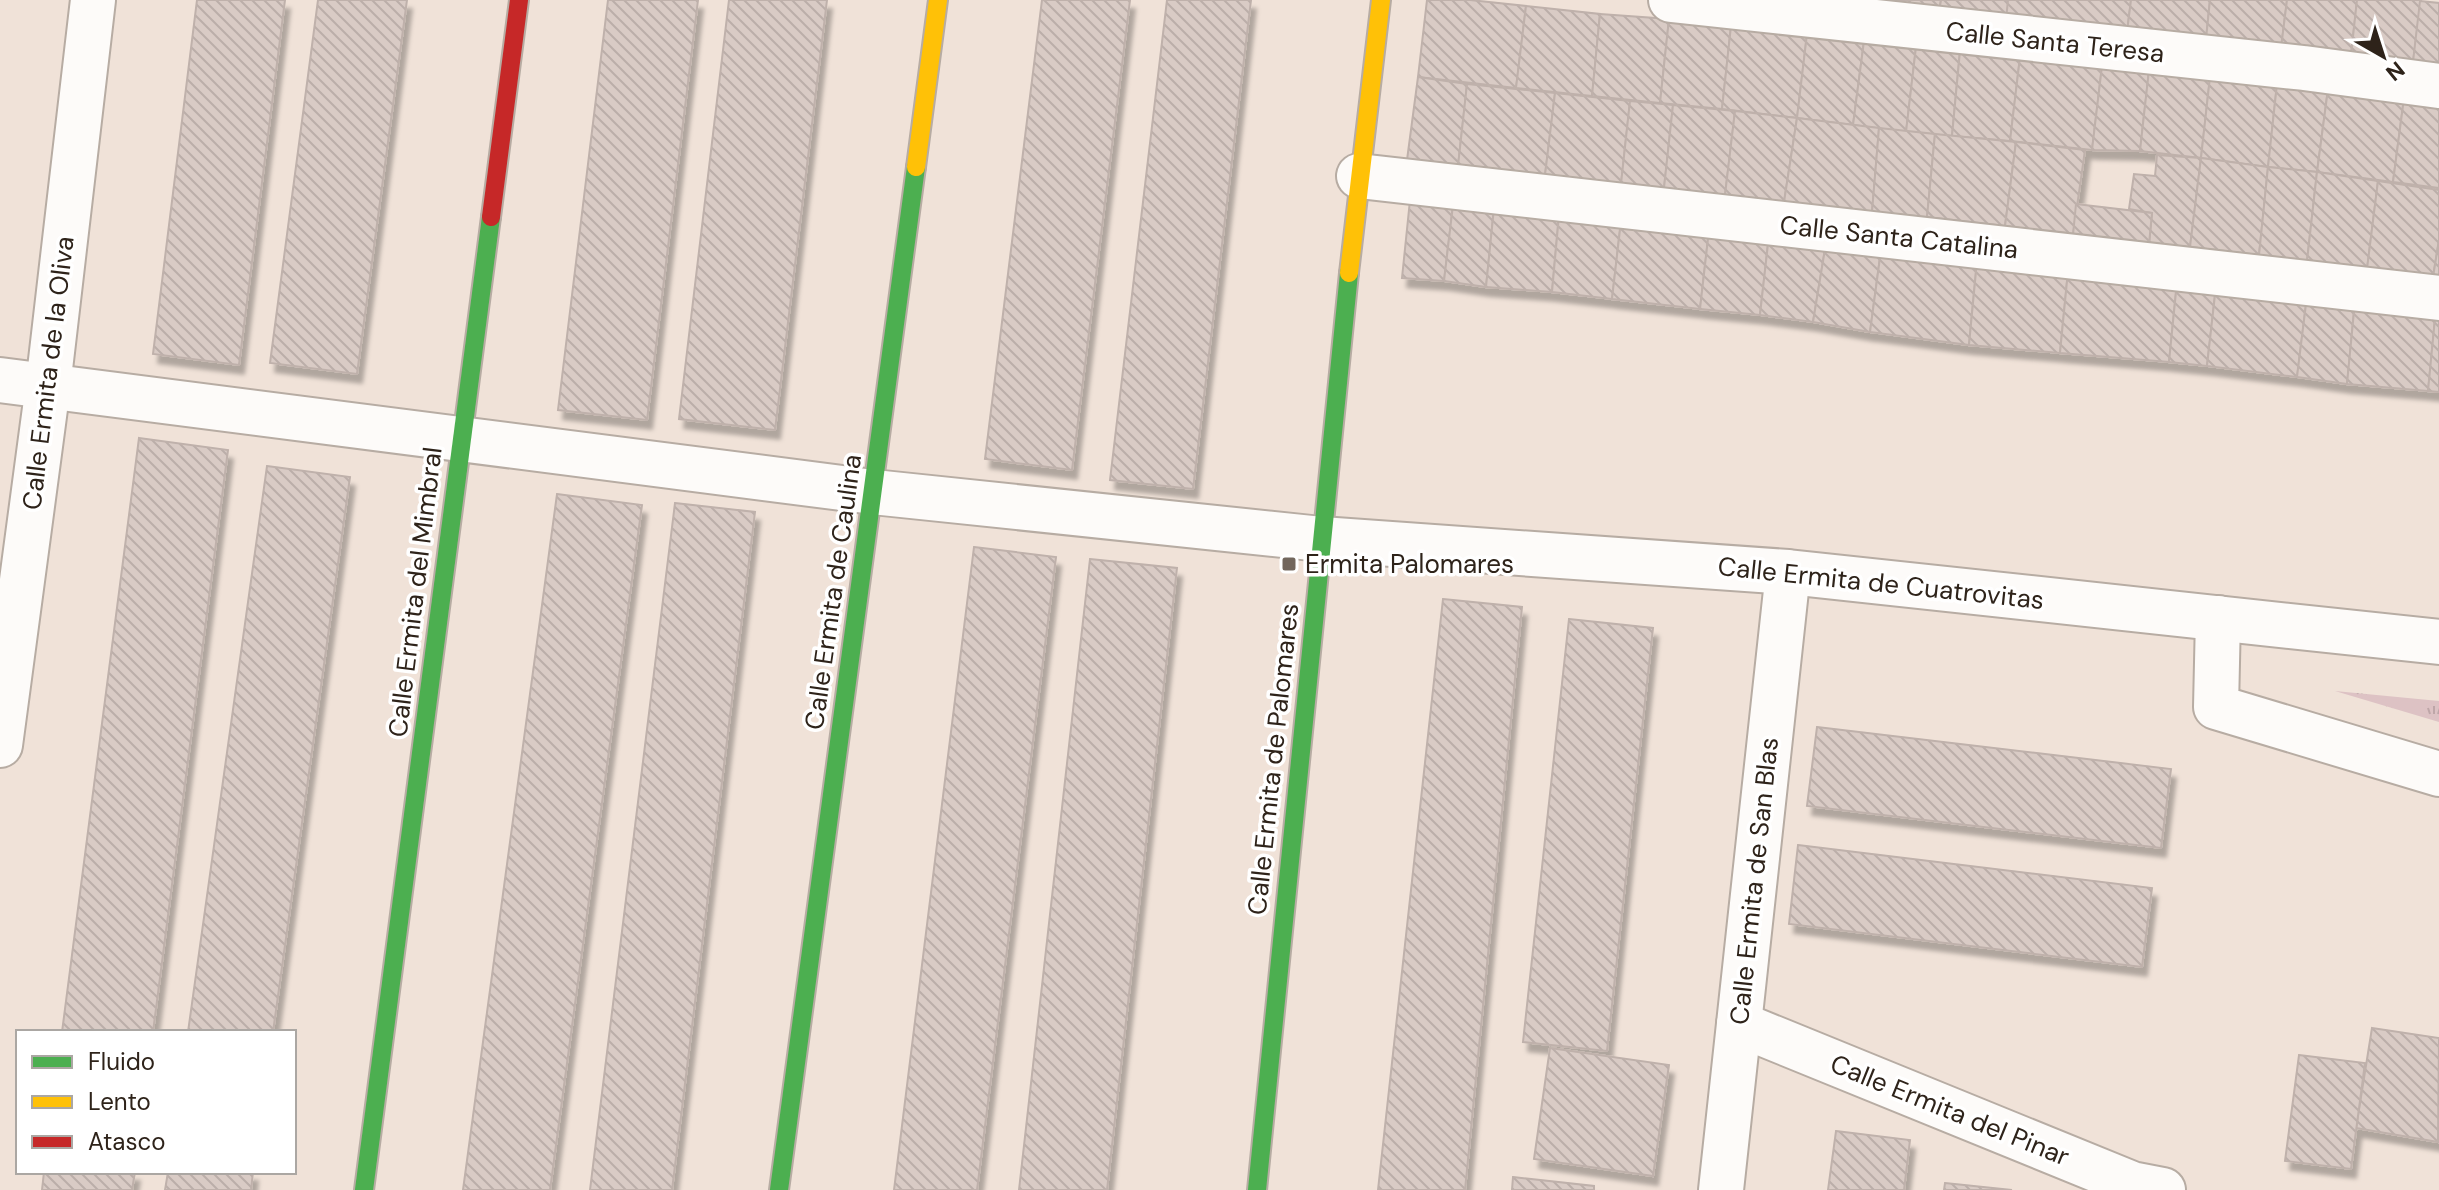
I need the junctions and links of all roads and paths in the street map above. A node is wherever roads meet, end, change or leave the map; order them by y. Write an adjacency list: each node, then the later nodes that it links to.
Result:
1 (93, 0): 10 (street, Calle Ermita de la Oliva)
2 (519, 0): 11 (street, Calle Ermita del Mimbral)
3 (938, 0): 12 (street, Calle Ermita de Caulina)
4 (1381, 0): 7 (street, Calle Ermita de Palomares)
5 (1671, 0): 6 (street, Calle Santa Teresa)
6 (2439, 86)
7 (1359, 176): 8 (street, Calle Santa Catalina); 13 (street, Calle Ermita de Palomares)
8 (2439, 298)
9 (0, 380): 10 (street, Calle Ermita de Cuatrovitas)
10 (48, 386): 11 (street, Calle Ermita de Cuatrovitas); 17 (street, Calle Ermita de la Oliva)
11 (461, 439): 12 (street, Calle Ermita de Cuatrovitas); 21 (street, Calle Ermita del Mimbral)
12 (873, 492): 13 (street, Calle Ermita de Cuatrovitas); 22 (street, Calle Ermita de Caulina)
13 (1321, 539): 14 (street, Calle Ermita de Cuatrovitas); 23 (street, Calle Ermita de Palomares)
14 (1788, 572): 15 (street, Calle Ermita de Cuatrovitas); 19 (street, Calle Ermita de San Blas)
15 (2218, 618): 16 (street, Calle Ermita de Cuatrovitas); 18 (street)
16 (2439, 642)
17 (0, 745)
18 (2439, 774)
19 (1739, 1024): 20 (street, Calle Ermita del Pinar); 24 (street, Calle Ermita de San Blas)
20 (2142, 1188)
21 (364, 1190)
22 (779, 1190)
23 (1257, 1190)
24 (1721, 1190)

